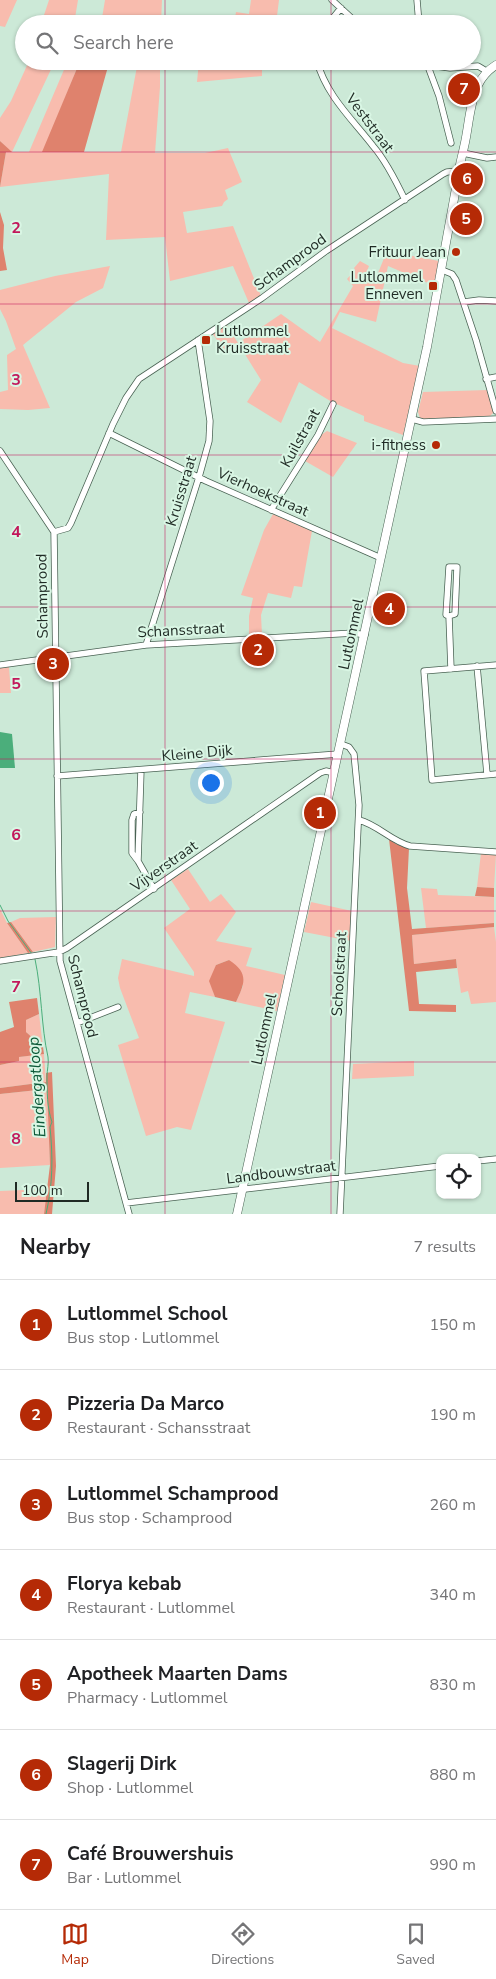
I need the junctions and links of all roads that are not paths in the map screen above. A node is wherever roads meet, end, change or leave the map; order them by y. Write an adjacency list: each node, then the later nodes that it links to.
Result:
1 (332, 0): 3 (street)
2 (417, 0): 6 (street)
3 (341, 8): 4 (street); 5 (street)
4 (335, 15)
5 (348, 15)
6 (418, 15)
7 (496, 65): 11 (main road, Lutlommel)
8 (481, 68): 11 (street)
9 (321, 70): 16 (street, Veststraat)
10 (430, 70): 12 (street)
11 (488, 72): 13 (main road, Lutlommel)
12 (451, 143)
13 (463, 153): 14 (street); 15 (main road, Lutlommel)
14 (496, 157)
15 (458, 171): 16 (street, Schamprood); 17 (main road, Lutlommel)
16 (405, 200): 20 (street, Schamprood)
17 (442, 270): 19 (street); 25 (main road, Lutlommel)
18 (496, 301): 19 (street)
19 (464, 302): 22 (street)
20 (198, 340): 27 (street, Schamprood); 29 (street, Kruisstraat)
21 (496, 377): 22 (street)
22 (486, 379): 24 (street)
23 (333, 404): 30 (street, Kuilstraat)
24 (496, 411)
25 (412, 419): 26 (street); 32 (main road, Lutlommel)
26 (496, 419)
27 (109, 432): 29 (street, Vierhoekstraat); 31 (street, Schamprood)
28 (0, 451): 31 (street)
29 (199, 477): 30 (street, Vierhoekstraat); 35 (street, Kruisstraat)
30 (271, 510): 32 (street, Vierhoekstraat)
31 (54, 532): 36 (street, Schamprood)
32 (382, 558): 34 (main road, Lutlommel)
33 (449, 616): 33 (street); 40 (street)
34 (365, 635): 35 (street, Schansstraat); 41 (main road, Lutlommel)
35 (146, 645): 36 (street, Schansstraat)
36 (55, 659): 37 (street, Schansstraat); 47 (street, Schamprood)
37 (0, 665)
38 (496, 665): 39 (street)
39 (477, 666): 40 (street); 45 (street)
40 (451, 669): 45 (street)
41 (341, 744): 42 (main road, Lutlommel); 48 (street, Schoolstraat)
42 (338, 754): 43 (street, Kleine Dijk); 44 (main road, Lutlommel)
43 (141, 770): 47 (street, Kleine Dijk); 50 (street)
44 (334, 773): 50 (street, Vijverstraat); 59 (main road, Lutlommel)
45 (487, 774): 46 (street)
46 (496, 774)
47 (57, 776): 51 (street, Schamprood)
48 (359, 820): 49 (street); 58 (street, Schoolstraat)
49 (496, 852)
50 (154, 889): 51 (street, Vijverstraat)
51 (59, 952): 52 (street, Vijverstraat); 54 (street, Schamprood)
52 (0, 961)
53 (118, 1007): 54 (street)
54 (77, 1023): 60 (street, Schamprood)
55 (496, 1159): 56 (street)
56 (481, 1161)
57 (436, 1166): 58 (street, Landbouwstraat)
58 (342, 1177): 59 (street, Landbouwstraat); 63 (street, Schoolstraat)
59 (243, 1189): 60 (street, Landbouwstraat); 62 (main road, Lutlommel)
60 (126, 1203): 61 (street, Schamprood)
61 (129, 1214)
62 (237, 1214)
63 (340, 1214)

